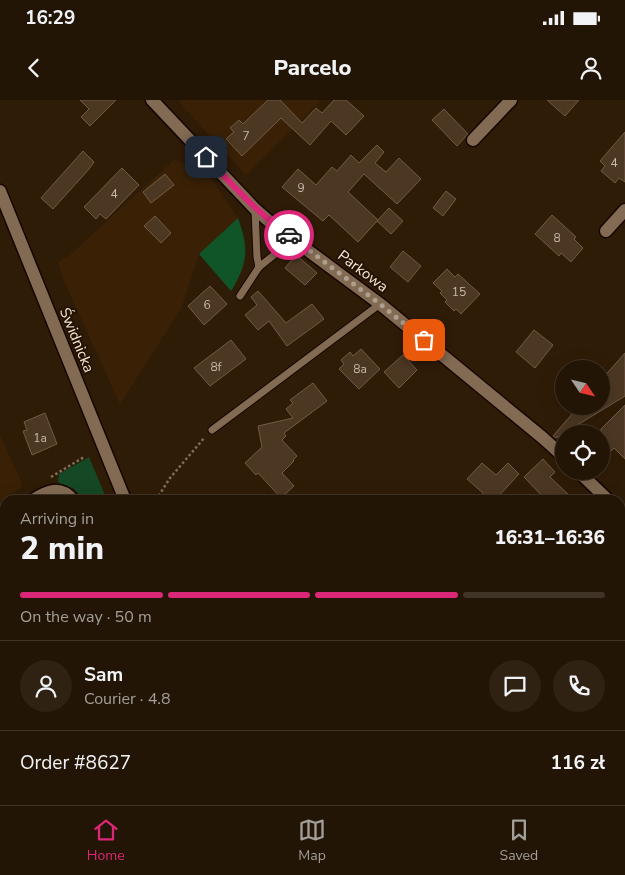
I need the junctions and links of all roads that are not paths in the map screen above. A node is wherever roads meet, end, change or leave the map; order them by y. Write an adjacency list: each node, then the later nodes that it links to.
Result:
1 (152, 100): 5 (street, Parkowa)
2 (512, 100): 3 (street)
3 (473, 140)
4 (0, 191): 17 (street, Świdnicka)
5 (255, 209): 8 (street, Parkowa); 9 (lane)
6 (625, 210): 7 (street)
7 (606, 231)
8 (294, 239): 9 (lane); 11 (street, Parkowa)
9 (259, 266): 10 (lane)
10 (240, 296)
11 (380, 304): 12 (lane); 13 (street, Parkowa)
12 (212, 430)
13 (555, 449)
14 (587, 480): 18 (street)
15 (42, 495): 16 (street)
16 (68, 495)
17 (123, 495)
18 (603, 495)

